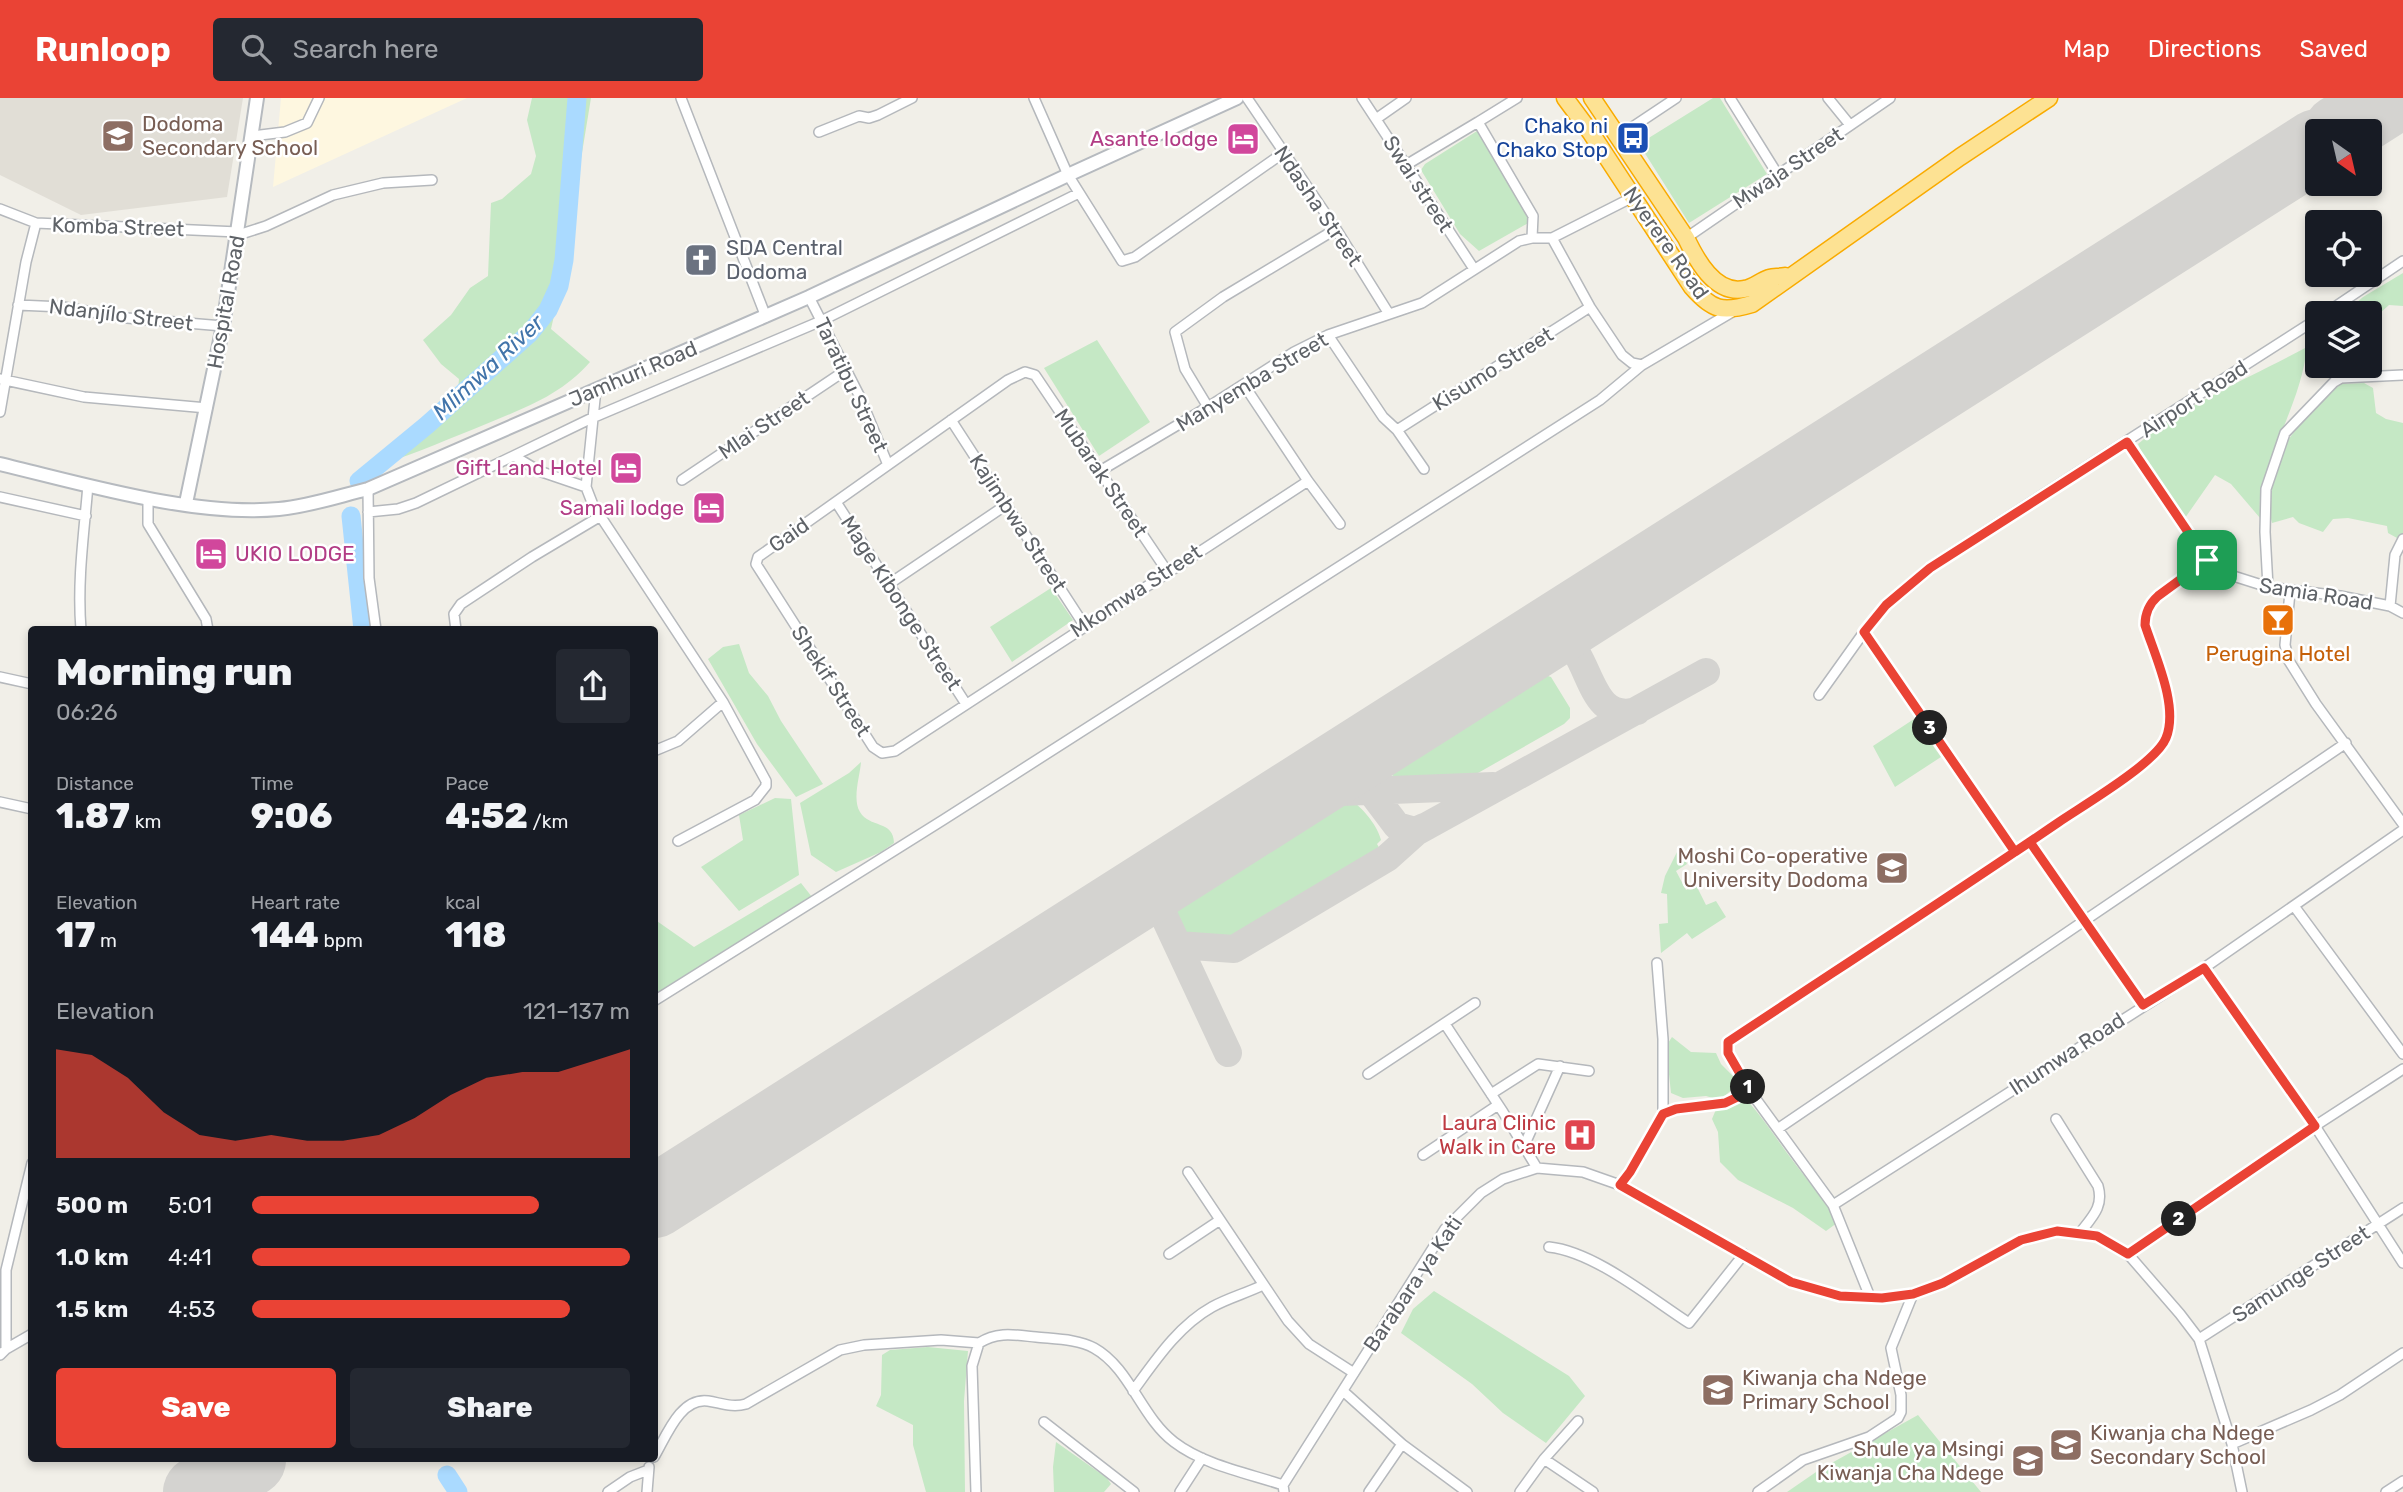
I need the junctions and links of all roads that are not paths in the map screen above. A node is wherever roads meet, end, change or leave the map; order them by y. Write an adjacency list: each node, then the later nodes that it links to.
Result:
1 (257, 98): 22 (main road, Hospital Road)
2 (319, 98): 22 (street)
3 (681, 98): 47 (street)
4 (912, 98): 21 (street)
5 (1034, 98): 26 (street)
6 (1237, 98): 26 (main road, Jamhuri Road)
7 (1247, 98): 24 (street, Ndasha Street)
8 (1362, 98): 18 (street, Swai street)
9 (1406, 98): 18 (street)
10 (1517, 98): 19 (street)
11 (1565, 98): 30 (highway, Nyerere Road)
12 (1592, 98): 23 (highway, Nyerere Road)
13 (1676, 98): 23 (street)
14 (1730, 98): 27 (street)
15 (1828, 98): 20 (street)
16 (1890, 98): 20 (street, Mwaja Street)
17 (2049, 98): 40 (highway)
18 (1376, 119): 25 (street, Swai street)
19 (1478, 121): 25 (street); 35 (street)
20 (1850, 125): 27 (street, Mwaja Street)
21 (819, 132)
22 (252, 136): 34 (main road, Hospital Road)
23 (1619, 136): 37 (highway, Nyerere Road)
24 (1283, 153): 29 (street); 33 (street, Ndasha Street)
25 (1406, 164): 39 (street, Swai street)
26 (1068, 174): 29 (street); 41 (main road, Jamhuri Road)
27 (1778, 175): 37 (street, Mwaja Street)
28 (432, 180): 34 (street, Komba Street)
29 (1079, 193): 48 (street)
30 (1633, 197): 36 (street, Manyemba Street); 45 (highway, Nyerere Road)
31 (0, 209): 32 (street, Komba Street)
32 (36, 223): 34 (street, Komba Street); 43 (street)
33 (1336, 229): 46 (street, Ndasha Street); 59 (street)
34 (238, 233): 49 (main road, Hospital Road)
35 (1532, 238): 36 (street, Manyemba Street); 39 (street, Manyemba Street)
36 (1552, 238): 44 (street)
37 (1686, 238): 40 (highway, Nyerere Road)
38 (2403, 261): 42 (street)
39 (1474, 269): 46 (street, Manyemba Street)
40 (1791, 275): 45 (highway, Nyerere Road)
41 (809, 298): 47 (main road, Jamhuri Road); 48 (street, Taratibu Street)
42 (2344, 301)
43 (18, 304): 49 (street, Ndanjílo Street); 56 (street)
44 (1590, 307): 52 (street); 64 (street, Kisumo Street)
45 (1736, 309): 52 (street)
46 (1389, 314): 51 (street, Manyemba Street)
47 (766, 317): 58 (main road, Jamhuri Road)
48 (821, 321): 53 (street, Taratibu Street); 62 (street)
49 (223, 326): 60 (main road, Hospital Road)
50 (2305, 327): 65 (street, Airport Road)
51 (1328, 335): 57 (street, Manyemba Street); 64 (street)
52 (1642, 365): 118 (street)
53 (846, 370): 67 (street, Taratibu Street); 71 (street, Mlai Street)
54 (1035, 375): 63 (street, Taratibu Street); 70 (street, Mubarak Street)
55 (2403, 375): 90 (street)
56 (3, 380): 60 (street); 61 (street)
57 (1244, 385): 59 (street, Manyemba Street); 72 (street)
58 (596, 389): 62 (street); 75 (main road, Jamhuri Road)
59 (1208, 407): 70 (street, Manyemba Street)
60 (208, 408): 79 (main road, Hospital Road)
61 (0, 412)
62 (592, 418): 66 (street); 74 (street)
63 (951, 420): 67 (street, Taratibu Street); 80 (street, Kajimbwa Street)
64 (1397, 430): 69 (street)
65 (2127, 442): 87 (street, Samia Road); 99 (street, Airport Road)
66 (514, 456): 74 (street); 81 (street)
67 (888, 465): 78 (street, Gaid)
68 (0, 466): 73 (main road, Jamhuri Road)
69 (1424, 470)
70 (1100, 471): 88 (street, Mubarak Street)
71 (682, 480)
72 (1308, 481): 84 (street); 88 (street, Mkomwa Street)
73 (89, 485): 77 (main road, Jamhuri Road); 82 (street)
74 (586, 487): 83 (street)
75 (368, 488): 79 (main road, Jamhuri Road); 81 (street)
76 (0, 497): 82 (street)
77 (148, 498): 79 (main road, Jamhuri Road); 96 (street)
78 (836, 502): 86 (street, Gaid); 89 (street, Mage Kibonge Street)
79 (186, 503)
80 (1006, 505): 89 (street); 94 (street, Kajimbwa Street)
81 (369, 512): 97 (street)
82 (86, 516): 95 (street)
83 (599, 517): 98 (street); 103 (street)
84 (1340, 524)
85 (2403, 540): 92 (street)
86 (758, 557): 104 (street, Shekif Street)
87 (2207, 560): 90 (street, Samia Road); 112 (street)
88 (1167, 571): 94 (street, Mkomwa Street)
89 (889, 584): 104 (street, Mage Kibonge Street)
90 (2267, 587): 91 (street, Samia Road)
91 (2290, 592): 92 (street, Samia Road); 105 (street)
92 (2390, 606): 93 (street, Samia Road)
93 (2403, 613)
94 (1084, 625): 104 (street, Mkomwa Street)
95 (81, 626)
96 (207, 626)
97 (375, 626)
98 (456, 626)
99 (1864, 632): 102 (street, Airport Road); 113 (street)
100 (0, 677): 101 (street)
101 (28, 683)
102 (1819, 695)
103 (723, 702): 106 (street); 111 (street)
104 (966, 704)
105 (2346, 743): 109 (street); 115 (street)
106 (658, 749)
107 (0, 802): 108 (street)
108 (28, 807)
109 (2403, 824)
110 (2403, 830): 114 (street, Ihumwa Road)
111 (678, 841)
112 (2030, 842): 113 (street); 115 (street)
113 (2015, 852): 127 (street)
114 (2294, 906): 117 (street, Ihumwa Road); 122 (street)
115 (2084, 919): 120 (street); 133 (street)
116 (1657, 963): 130 (street)
117 (2204, 968): 120 (street, Ihumwa Road); 132 (street)
118 (658, 998)
119 (1475, 1003): 121 (street)
120 (2143, 1005): 140 (street, Ihumwa Road)
121 (1445, 1024): 126 (street); 128 (street)
122 (2403, 1054)
123 (1560, 1066): 125 (street); 128 (street); 134 (street)
124 (2403, 1069): 132 (street)
125 (1590, 1071)
126 (1368, 1074)
127 (1750, 1091): 130 (street); 133 (street)
128 (1491, 1094): 129 (street)
129 (1498, 1105): 134 (street); 135 (street)
130 (1663, 1114): 139 (street)
131 (2056, 1119): 144 (street)
132 (2315, 1126): 143 (street); 148 (street)
133 (1779, 1128): 140 (street)
134 (1524, 1146): 136 (street)
135 (1423, 1155)
136 (1537, 1168): 139 (street, Barabara ya Kati); 158 (street, Barabara ya Kati)
137 (1188, 1172): 142 (street)
138 (28, 1179): 156 (street)
139 (1620, 1185): 147 (street, Barabara ya Kati)
140 (1833, 1205): 152 (street)
141 (2403, 1208): 143 (street, Samunge Street)
142 (1220, 1220): 146 (street); 150 (street)
143 (2380, 1224): 149 (street); 154 (street, Samunge Street)
144 (2079, 1234): 148 (street, Barabara ya Kati); 151 (street, Barabara ya Kati)
145 (1549, 1247): 147 (street)
146 (1169, 1254)
147 (1744, 1254): 152 (street, Barabara ya Kati)
148 (2128, 1254): 154 (street, Barabara ya Kati)
149 (2403, 1263)
150 (1263, 1284): 158 (street); 159 (street)
151 (1913, 1294): 152 (street, Barabara ya Kati); 181 (street)
152 (1870, 1297)
153 (28, 1336): 156 (street)
154 (2199, 1339): 164 (street, Barabara ya Kati)
155 (979, 1343): 159 (street); 165 (street); 174 (street)
156 (3, 1352)
157 (2403, 1353): 164 (street)
158 (1354, 1373): 160 (street, Barabara ya Kati)
159 (1133, 1391): 166 (street)
160 (1343, 1391): 163 (street); 171 (street, Barabara ya Kati)
161 (1578, 1421): 167 (street)
162 (1044, 1422): 175 (street)
163 (1402, 1444): 177 (street); 178 (street)
164 (2232, 1444): 182 (street, Barabara ya Kati)
165 (658, 1451)
166 (1202, 1458): 171 (street); 176 (street)
167 (1544, 1459): 179 (street); 180 (street)
168 (652, 1462): 169 (street)
169 (648, 1470): 172 (street); 173 (street)
170 (2403, 1481): 183 (street)
171 (1283, 1489)
172 (608, 1492)
173 (647, 1492)
174 (976, 1492)
175 (1134, 1492)
176 (1180, 1492)
177 (1369, 1492)
178 (1467, 1492)
179 (1520, 1492)
180 (1593, 1492)
181 (1758, 1492)
182 (2242, 1492)
183 (2386, 1492)

